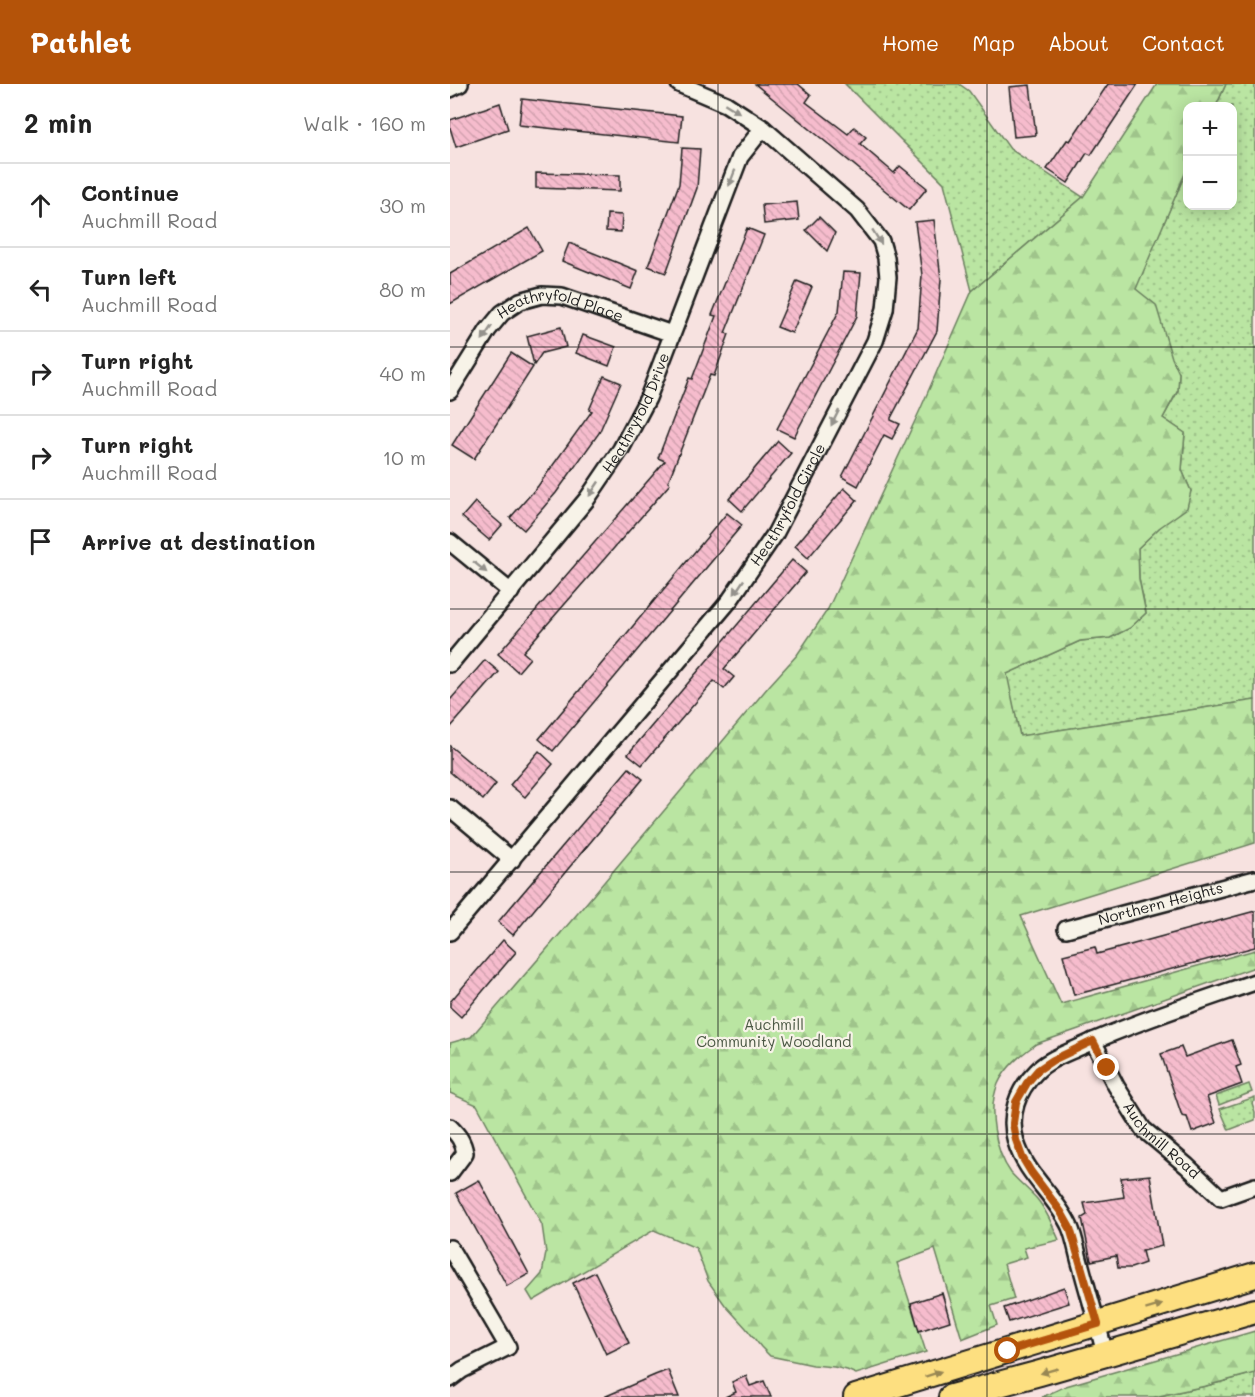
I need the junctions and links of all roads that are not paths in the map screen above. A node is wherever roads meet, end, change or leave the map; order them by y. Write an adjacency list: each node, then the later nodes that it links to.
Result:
1 (459, 84): 3 (street)
2 (679, 84): 4 (street, Heathryfold Circle, one-way to 4)
3 (450, 89)
4 (763, 128): 5 (street, Heathryfold Drive, one-way to 5); 11 (street, Heathryfold Circle, one-way to 11)
5 (672, 334): 6 (street, Heathryfold Place, one-way to 6); 8 (street, Heathryfold Drive, one-way to 8)
6 (450, 391)
7 (450, 542): 8 (street, one-way to 8)
8 (511, 591): 9 (street, Heathryfold Drive)
9 (450, 664)
10 (450, 808): 11 (street)
11 (512, 860): 14 (street, Heathryfold Circle)
12 (1255, 879): 13 (street, Northern Heights)
13 (1066, 929)
14 (450, 932)
15 (1255, 982): 16 (street)
16 (1093, 1041): 19 (street, Auchmill Road); 23 (street)
17 (450, 1127): 18 (street)
18 (450, 1173)
19 (1255, 1186)
20 (450, 1248): 25 (street)
21 (1255, 1275): 23 (main road, one-way to 21)
22 (1255, 1311): 24 (main road)
23 (1098, 1324): 24 (street); 26 (main road, one-way to 23)
24 (1105, 1354): 27 (main road, one-way to 27)
25 (450, 1379)
26 (856, 1397)
27 (951, 1397)

